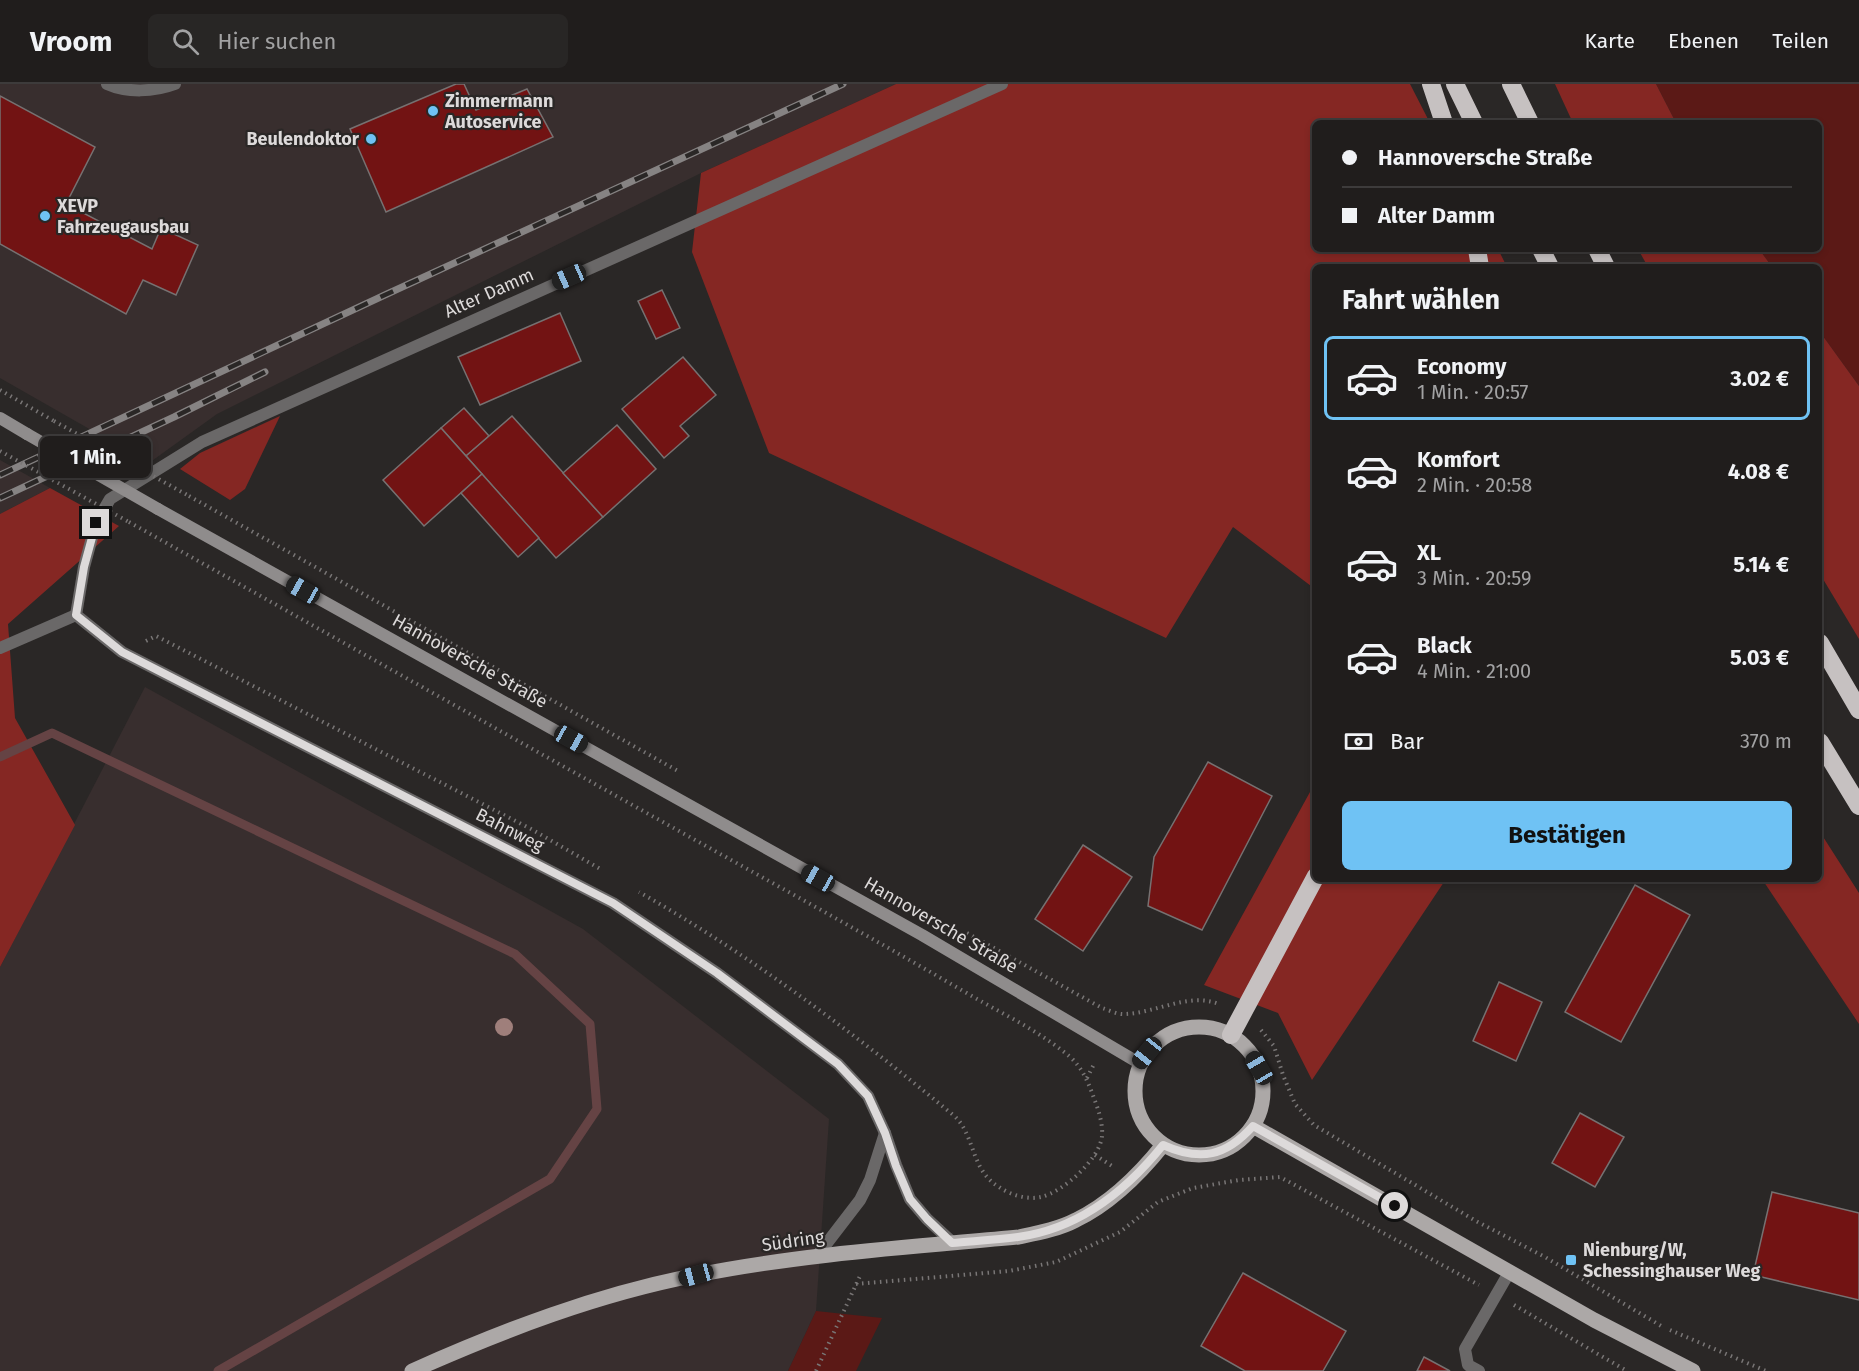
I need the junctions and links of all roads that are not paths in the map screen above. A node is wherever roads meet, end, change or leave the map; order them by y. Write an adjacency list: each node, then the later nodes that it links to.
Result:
1 (107, 84): 2 (street)
2 (175, 84)
3 (1002, 84): 11 (street, Alter Damm)
4 (1431, 84): 7 (highway)
5 (1455, 84): 8 (highway)
6 (1511, 84): 9 (highway)
7 (1443, 120)
8 (1473, 120)
9 (1529, 120)
10 (0, 418): 19 (street, Hannoversche Straße, bridge)
11 (76, 615): 13 (street); 21 (street, Bahnweg)
12 (1822, 646): 14 (highway)
13 (0, 648)
14 (1859, 710)
15 (1822, 745): 16 (highway)
16 (1859, 806)
17 (1313, 882): 18 (highway)
18 (1231, 1035): 19 (main road); 20 (main road)
19 (1139, 1063): 22 (main road)
20 (1253, 1126): 22 (main road); 25 (main road)
21 (885, 1133): 23 (street, Bahnweg); 24 (street)
22 (1163, 1145): 23 (main road, Südring)
23 (952, 1243): 24 (main road, Südring)
24 (817, 1256): 26 (main road, Südring)
25 (1510, 1272): 27 (street); 28 (main road)
26 (412, 1371)
27 (1479, 1371)
28 (1693, 1371)

